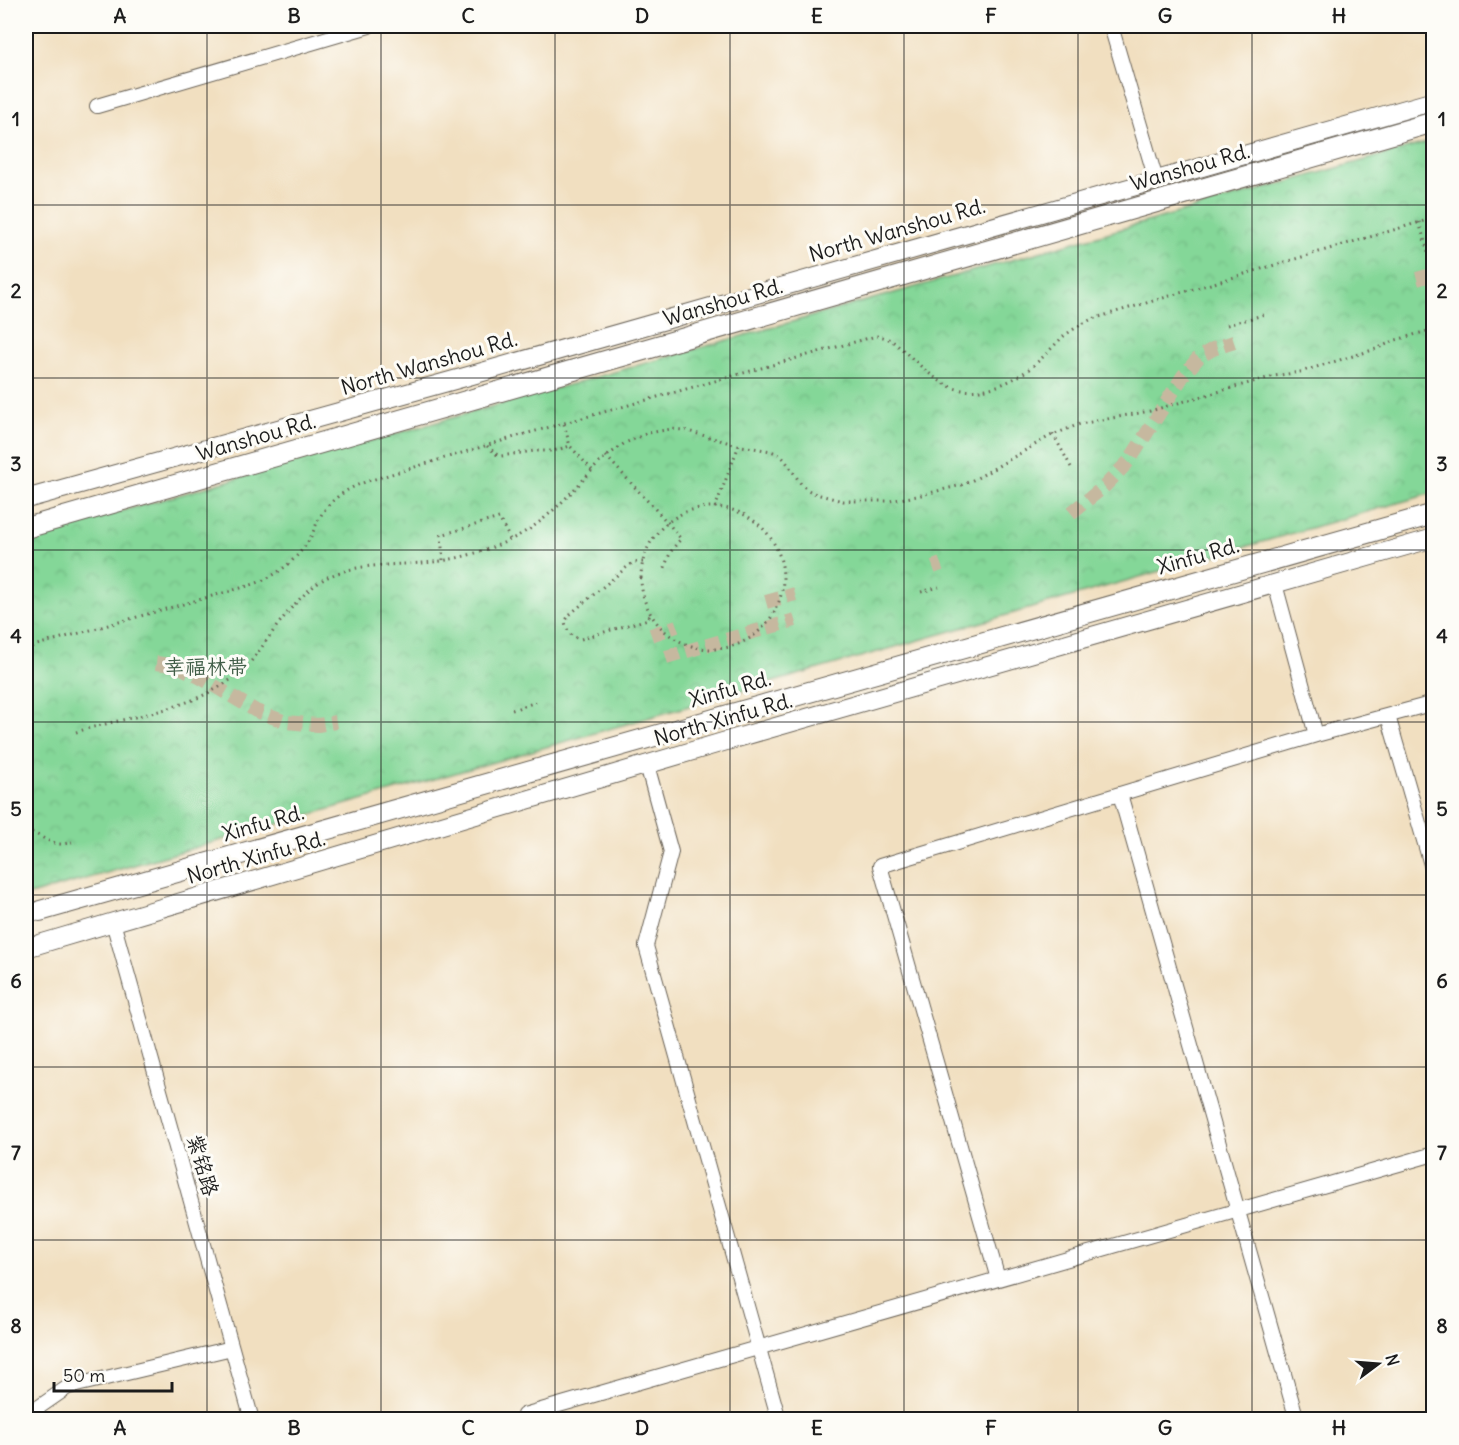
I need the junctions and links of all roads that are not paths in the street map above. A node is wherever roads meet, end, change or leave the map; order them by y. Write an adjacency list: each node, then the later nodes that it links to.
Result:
1 (369, 26): 4 (street)
2 (1111, 26): 6 (street)
3 (1434, 100): 6 (main road, North Wanshou Rd.)
4 (97, 106)
5 (1434, 122): 9 (main road, Wanshou Rd.)
6 (1156, 180): 7 (main road, North Wanshou Rd.)
7 (26, 499)
8 (1434, 514): 18 (main road, Xinfu Rd.)
9 (26, 528)
10 (1434, 538): 11 (main road, North Xinfu Rd.)
11 (1275, 584): 14 (street); 15 (main road, North Xinfu Rd.)
12 (1434, 703): 13 (street)
13 (1388, 716): 14 (street); 17 (street)
14 (1316, 735): 16 (street)
15 (647, 765): 19 (main road, North Xinfu Rd.); 25 (street)
16 (1120, 794): 22 (street); 23 (street)
17 (1434, 874)
18 (40, 911)
19 (113, 922): 20 (main road, North Xinfu Rd.); 24 (street, 紫铭路)
20 (26, 948)
21 (1434, 1154): 22 (street)
22 (1238, 1210): 23 (street); 30 (street)
23 (998, 1279): 25 (street)
24 (232, 1348): 27 (street); 28 (street, 紫铭路)
25 (758, 1348): 26 (street); 29 (street)
26 (524, 1415)
27 (26, 1416)
28 (252, 1419)
29 (778, 1419)
30 (1297, 1419)

